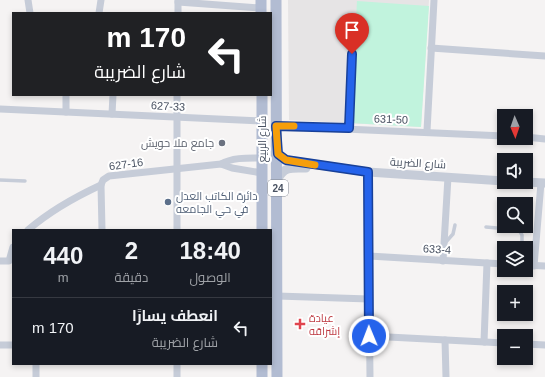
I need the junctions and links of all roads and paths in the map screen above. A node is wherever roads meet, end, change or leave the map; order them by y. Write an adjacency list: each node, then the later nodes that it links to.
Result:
1 (28, 0): 7 (street)
2 (101, 0): 8 (street)
3 (276, 0): 22 (main road, شارع الربيع / 24)
4 (434, 0): 11 (street)
5 (178, 1): 6 (street); 9 (street)
6 (261, 7)
7 (30, 12)
8 (99, 12)
9 (178, 12)
10 (354, 24): 23 (lane)
11 (431, 48): 12 (street); 24 (street)
12 (545, 56)
13 (66, 96): 18 (street)
14 (113, 96): 19 (street)
15 (177, 96): 20 (street)
16 (262, 96): 21 (main road, شارع الربيع / 24)
17 (0, 109): 18 (street, 627-33)
18 (66, 112): 19 (street, 627-33)
19 (112, 114): 20 (street, 627-33)
20 (177, 117): 21 (street, 627-33); 31 (street)
21 (263, 121): 29 (main road, شارع الربيع / 24)
22 (276, 126): 23 (street, 631-50); 28 (main road, شارع الربيع / 24)
23 (349, 128): 24 (street, 631-50)
24 (427, 131): 25 (street, 631-50)
25 (497, 136)
26 (533, 137): 27 (street)
27 (545, 138)
28 (278, 154): 32 (street, شارع الضريبة); 36 (main road, شارع الربيع / 24)
29 (262, 158): 30 (street, 627-16); 34 (main road, شارع الربيع / 24)
30 (221, 164): 31 (street, 627-16); 34 (street, 627-16)
31 (177, 168): 42 (street, 627-16); 47 (street)
32 (331, 168): 33 (street, شارع الضريبة); 36 (street, شارع الضريبة)
33 (368, 172): 35 (street, شارع الضريبة); 51 (street)
34 (262, 173): 48 (main road, شارع الربيع / 24)
35 (448, 177): 38 (street, شارع الضريبة); 50 (street)
36 (278, 179): 59 (main road, شارع الربيع / 24)
37 (0, 180): 39 (lane)
38 (497, 180)
39 (25, 181)
40 (533, 182): 41 (street)
41 (543, 183): 57 (street)
42 (101, 185): 45 (street, 627-16); 46 (street)
43 (455, 225): 50 (lane)
44 (486, 227): 49 (lane)
45 (29, 229)
46 (102, 229)
47 (177, 229)
48 (262, 229)
49 (522, 241)
50 (444, 243): 54 (street)
51 (369, 256): 54 (street, 633-4); 60 (street)
52 (0, 261): 53 (street)
53 (11, 261)
54 (443, 261): 55 (street, 633-4)
55 (487, 263): 56 (street, 633-4); 63 (street)
56 (497, 264)
57 (534, 266): 58 (street)
58 (545, 266)
59 (277, 296): 60 (street); 75 (main road, شارع الربيع / 24)
60 (369, 299): 61 (street)
61 (369, 336): 62 (street); 76 (street)
62 (445, 340): 63 (street); 77 (street)
63 (484, 342): 64 (street)
64 (497, 343)
65 (533, 344): 68 (street)
66 (0, 345): 67 (street)
67 (12, 345)
68 (545, 345)
69 (36, 365): 72 (street)
70 (177, 365): 73 (street)
71 (262, 365): 74 (main road)
72 (36, 377)
73 (177, 377)
74 (262, 377)
75 (277, 377)
76 (370, 377)
77 (446, 377)

